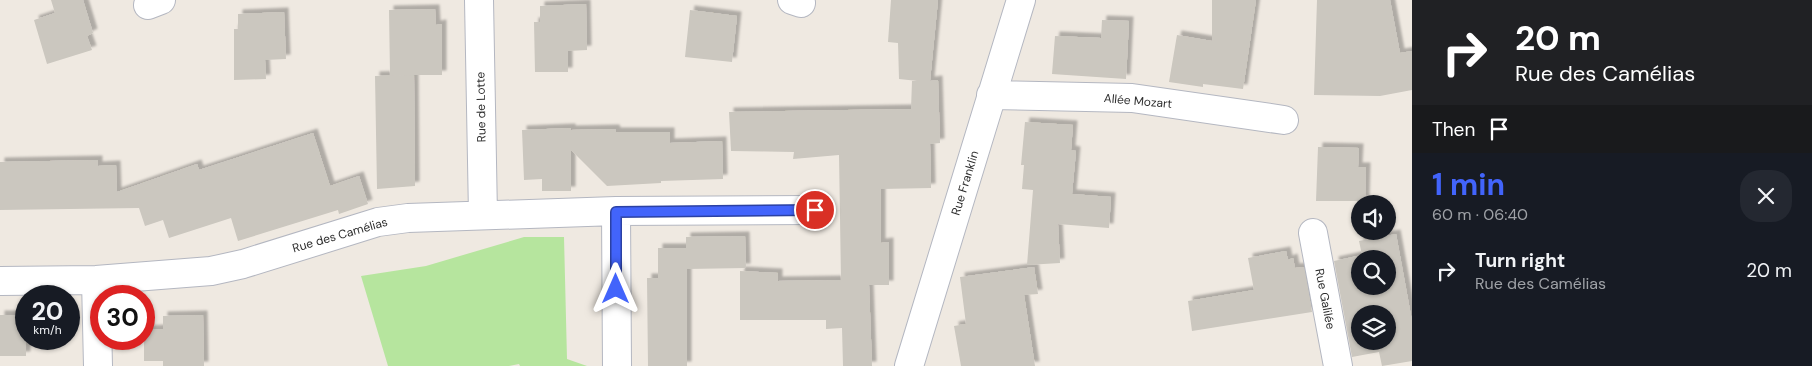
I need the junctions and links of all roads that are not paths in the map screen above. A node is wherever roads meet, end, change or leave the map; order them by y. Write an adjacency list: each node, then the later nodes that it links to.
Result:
1 (479, 0): 7 (street, Rue de Lotte)
2 (1021, 0): 3 (street, Rue Franklin)
3 (991, 95): 4 (street, Allée Mozart); 13 (street, Rue Franklin)
4 (1284, 120)
5 (815, 210): 6 (street, Rue des Camélias)
6 (616, 212): 7 (street, Rue des Camélias); 12 (street)
7 (482, 215): 9 (street, Rue des Camélias)
8 (1312, 233): 14 (street, Rue Galilée)
9 (96, 280): 10 (street, Rue des Camélias); 11 (street)
10 (0, 281)
11 (98, 366)
12 (617, 366)
13 (909, 366)
14 (1338, 366)

